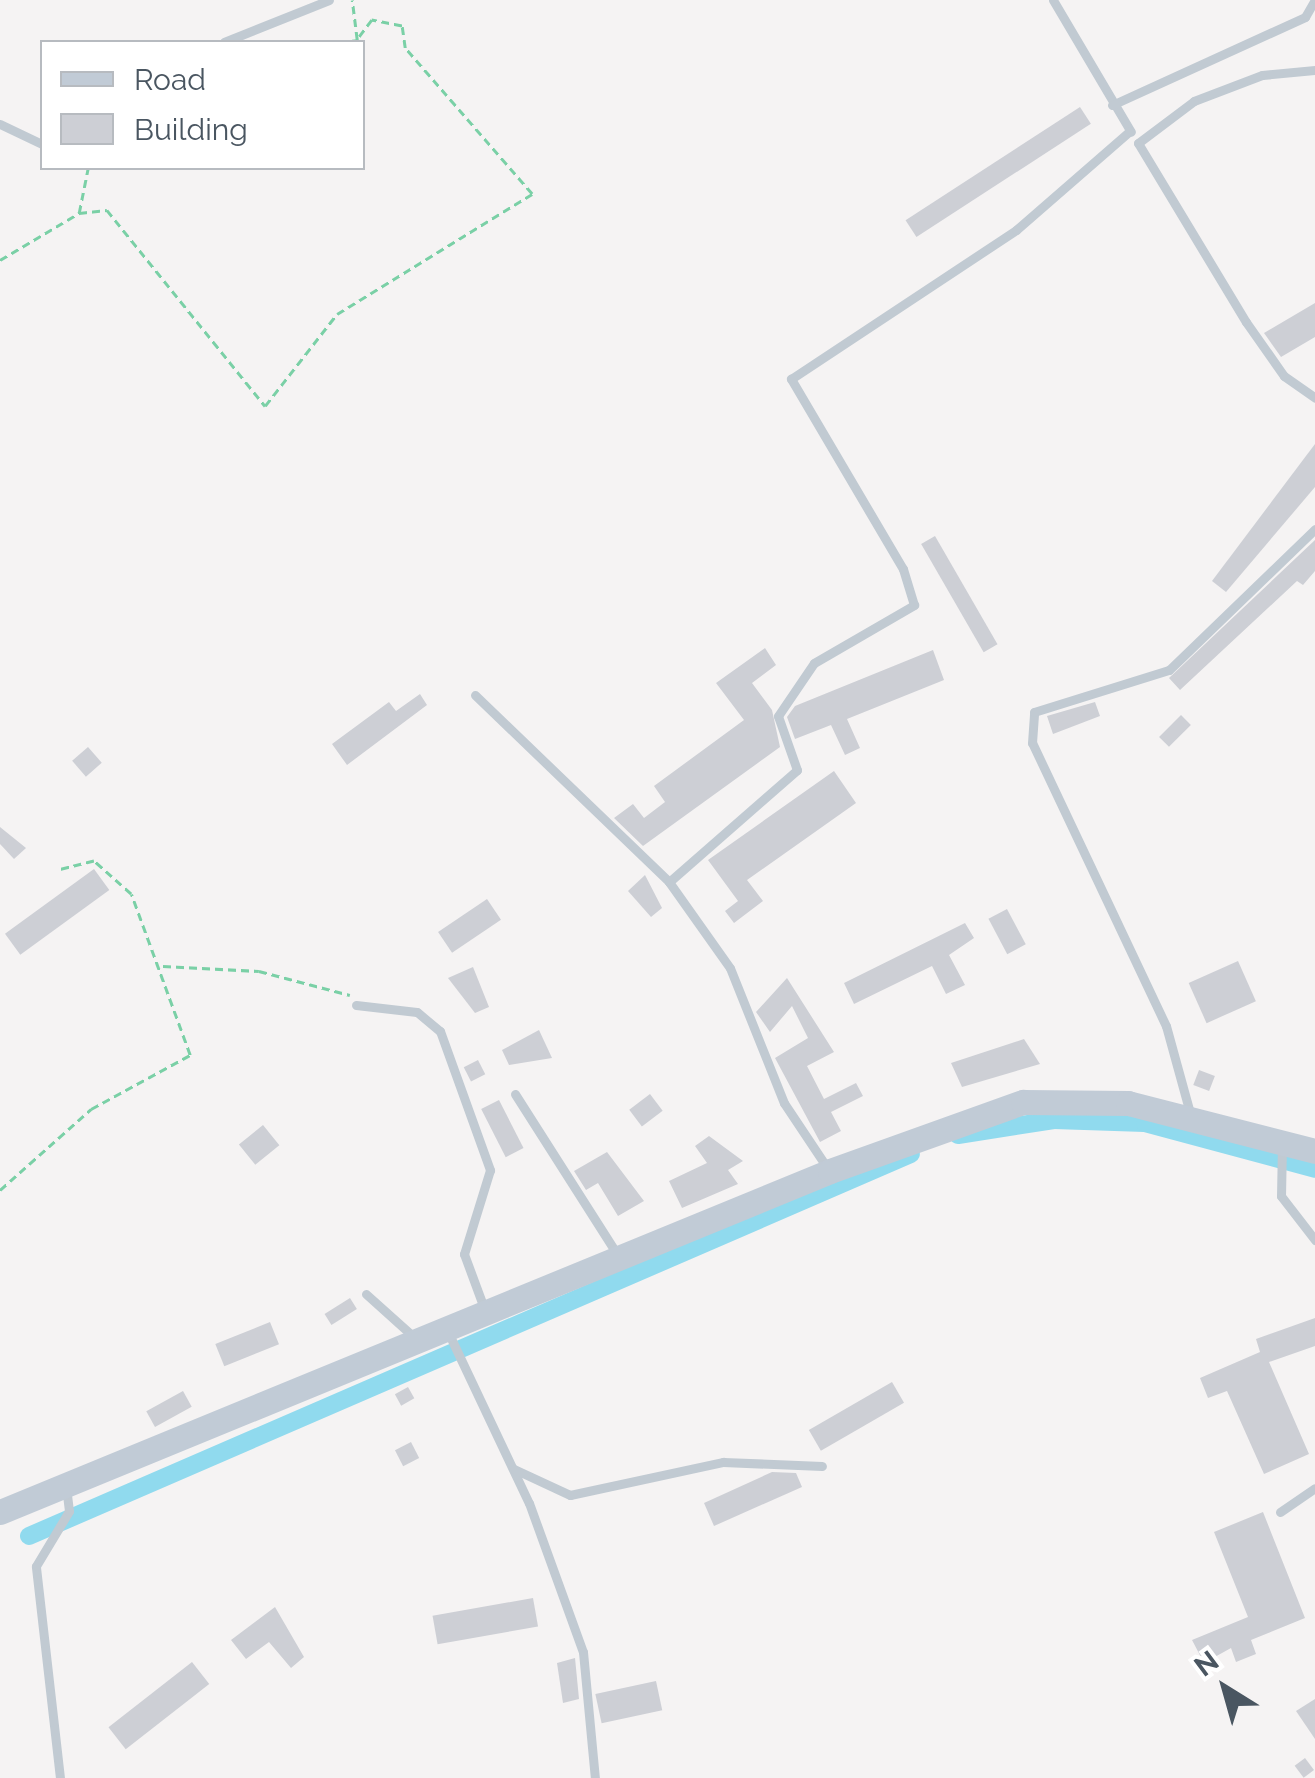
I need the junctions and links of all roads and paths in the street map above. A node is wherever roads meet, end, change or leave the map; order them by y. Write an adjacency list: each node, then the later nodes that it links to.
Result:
1 (329, 0): 5 (lane)
2 (352, 0): 6 (path)
3 (1054, 0): 8 (lane)
4 (1315, 0): 8 (lane)
5 (229, 40)
6 (357, 40): 14 (path)
7 (1315, 70): 11 (lane)
8 (1112, 105): 10 (lane)
9 (0, 124): 12 (lane)
10 (1130, 131): 11 (lane); 20 (lane)
11 (1138, 142): 16 (lane)
12 (40, 143)
13 (88, 170): 14 (path)
14 (79, 213): 15 (path)
15 (0, 260)
16 (1315, 398)
17 (1315, 530): 24 (lane)
18 (475, 695): 20 (lane)
19 (58, 870): 21 (path)
20 (668, 882): 27 (lane)
21 (161, 966): 22 (path); 28 (path)
22 (356, 1005): 32 (lane)
23 (514, 1094): 30 (lane)
24 (1190, 1116): 25 (street); 27 (street)
25 (1283, 1141): 26 (street); 29 (lane)
26 (1315, 1151)
27 (830, 1171): 30 (street)
28 (0, 1190)
29 (1315, 1240)
30 (621, 1259): 32 (street)
31 (366, 1294): 34 (lane)
32 (487, 1316): 33 (street)
33 (448, 1332): 34 (street); 36 (lane)
34 (420, 1343): 37 (street)
35 (822, 1466): 36 (lane)
36 (512, 1468): 42 (lane)
37 (64, 1479): 39 (street); 41 (lane)
38 (1315, 1488): 40 (lane)
39 (14, 1506)
40 (1280, 1512)
41 (60, 1778)
42 (595, 1778)

